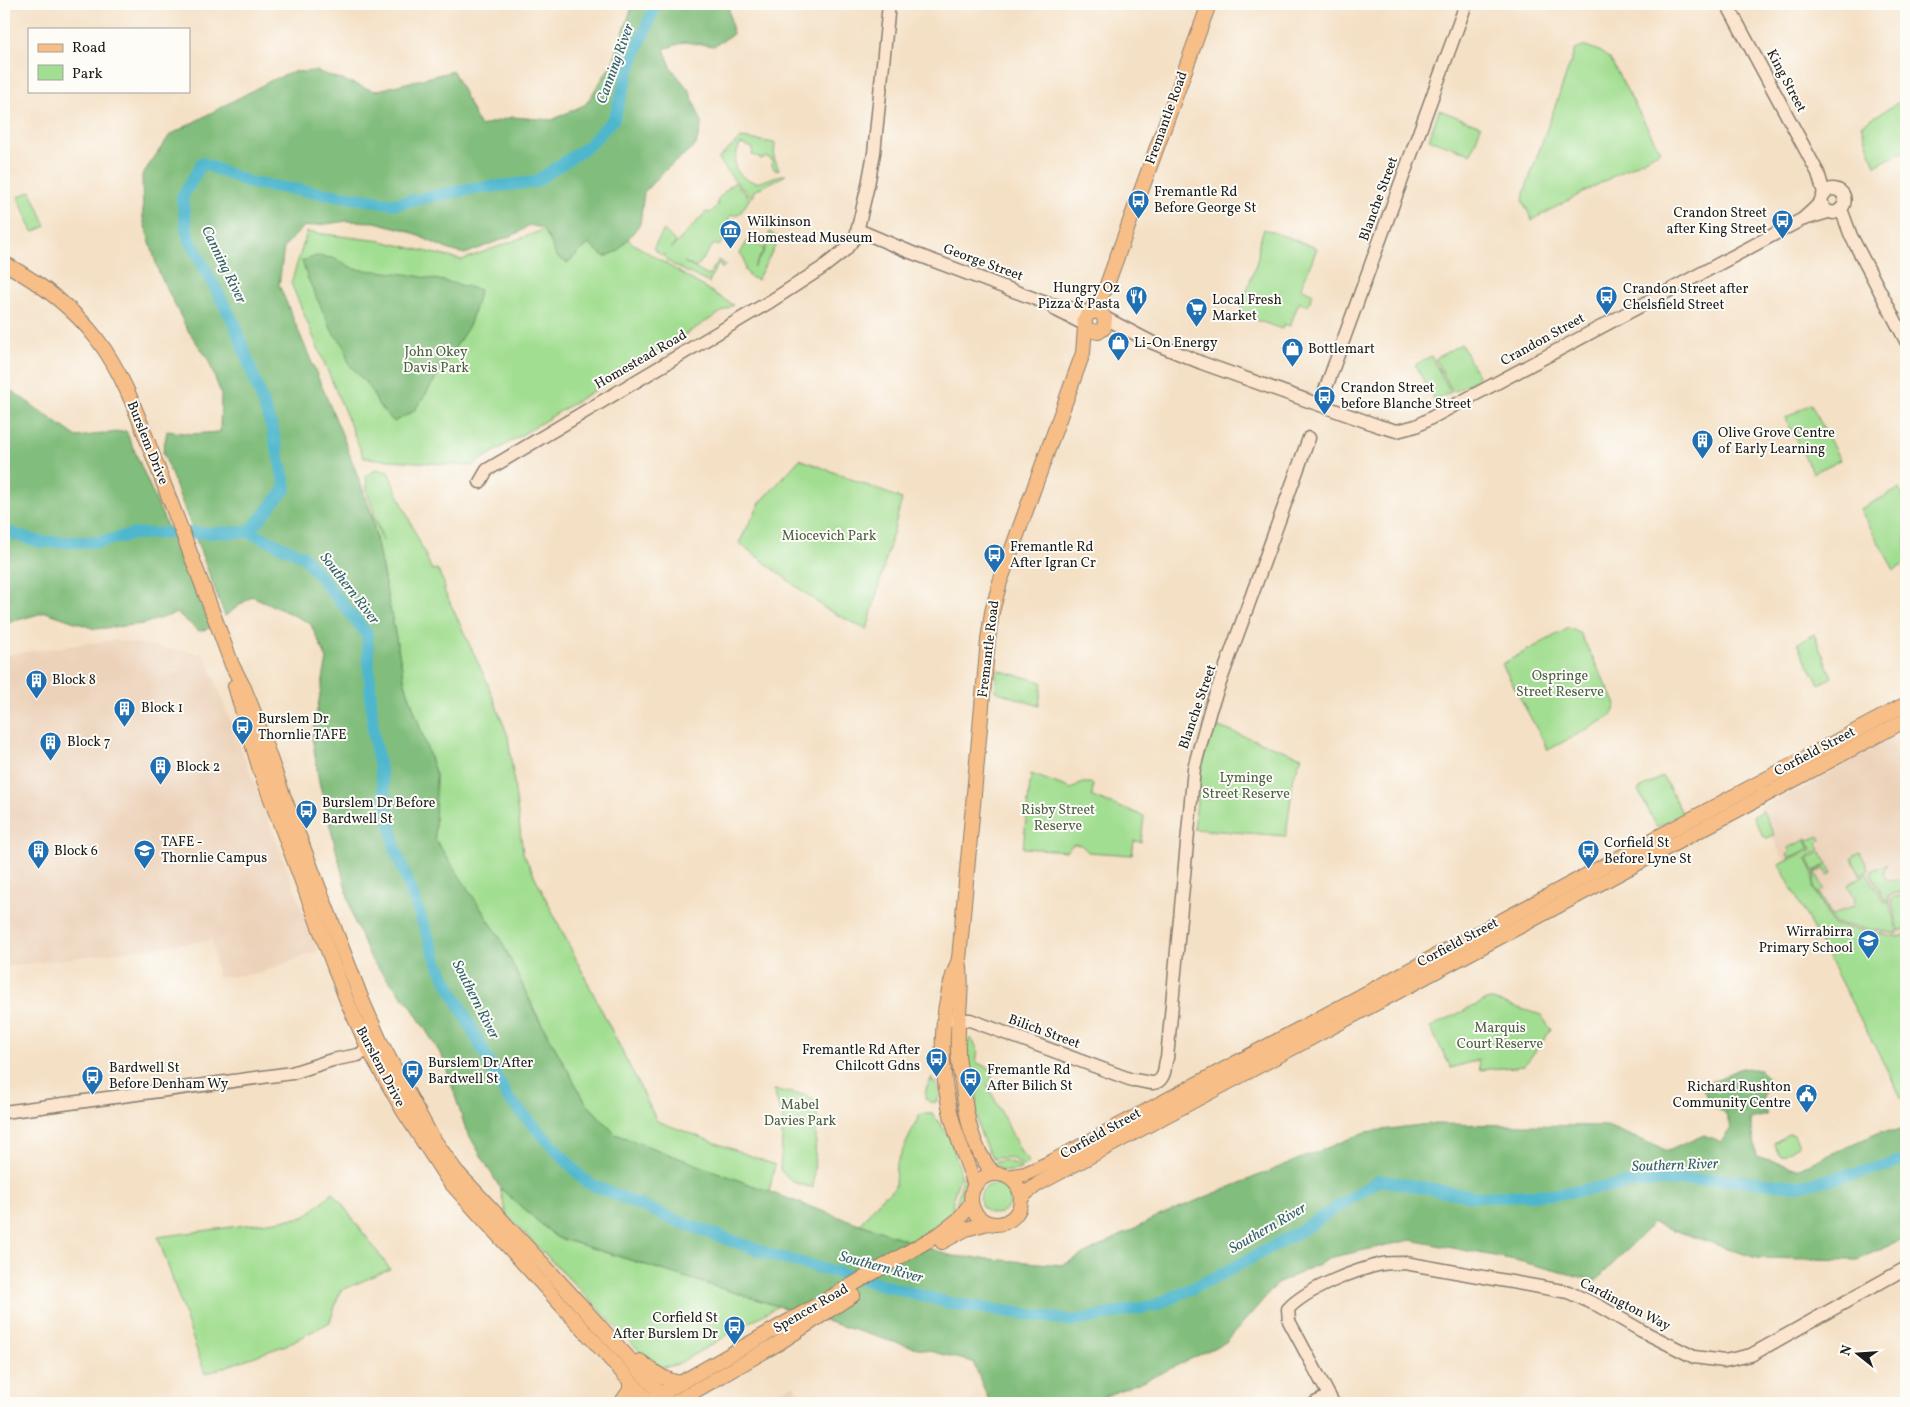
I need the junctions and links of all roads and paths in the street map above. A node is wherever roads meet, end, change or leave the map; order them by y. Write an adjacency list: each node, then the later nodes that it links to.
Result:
1 (889, 4): 6 (street)
2 (1209, 4): 8 (main road, Fremantle Road)
3 (1466, 4): 11 (street, Blanche Street)
4 (1727, 4): 5 (street, King Street)
5 (1830, 203): 9 (street, King Street); 11 (street, Crandon Street)
6 (860, 235): 8 (street, George Street); 13 (street, Homestead Road)
7 (4, 263): 14 (main road, Burslem Drive)
8 (1094, 321): 10 (street, George Street); 10 (street, George Street); 19 (main road, Fremantle Road)
9 (1906, 341)
10 (1151, 342): 11 (street, George Street)
11 (1320, 404)
12 (1309, 438): 23 (street, Blanche Street)
13 (480, 482)
14 (232, 665): 17 (main road, Burslem Drive); 18 (main road, Burslem Drive)
15 (1906, 704): 26 (main road, Corfield Street)
16 (1906, 720): 28 (main road, Corfield Street)
17 (273, 765): 18 (main road); 22 (main road, Burslem Drive)
18 (260, 770): 22 (main road, Burslem Drive)
19 (959, 959): 20 (main road, Fremantle Road); 21 (main road, Fremantle Road)
20 (945, 1018): 21 (street, Bilich Street); 27 (main road, Fremantle Road)
21 (959, 1019): 23 (street, Bilich Street); 25 (main road, Fremantle Road)
22 (373, 1043): 24 (street); 33 (main road, Burslem Drive); 35 (main road, Burslem Drive)
23 (1132, 1080)
24 (4, 1112)
25 (994, 1174): 26 (main road); 27 (main road)
26 (1008, 1177): 28 (main road)
27 (975, 1185): 29 (main road)
28 (1021, 1198): 30 (main road)
29 (971, 1203): 30 (main road); 31 (main road, Spencer Road)
30 (988, 1223): 31 (main road, Spencer Road)
31 (898, 1264): 34 (main road, Spencer Road)
32 (1906, 1268): 40 (street, Cardington Way)
33 (547, 1269): 35 (main road); 36 (main road, Burslem Drive)
34 (841, 1297): 37 (main road, Spencer Road); 39 (main road, Spencer Road)
35 (562, 1306): 38 (main road, Burslem Drive)
36 (597, 1323): 39 (main road); 41 (main road, Burslem Drive)
37 (779, 1343): 43 (main road, Spencer Road); 44 (main road)
38 (630, 1381): 41 (main road, Burslem Drive); 42 (main road)
39 (681, 1383): 41 (main road, Spencer Road)
40 (1331, 1400): 45 (street)
41 (654, 1401)
42 (621, 1403)
43 (674, 1403)
44 (694, 1403)
45 (1315, 1403)

